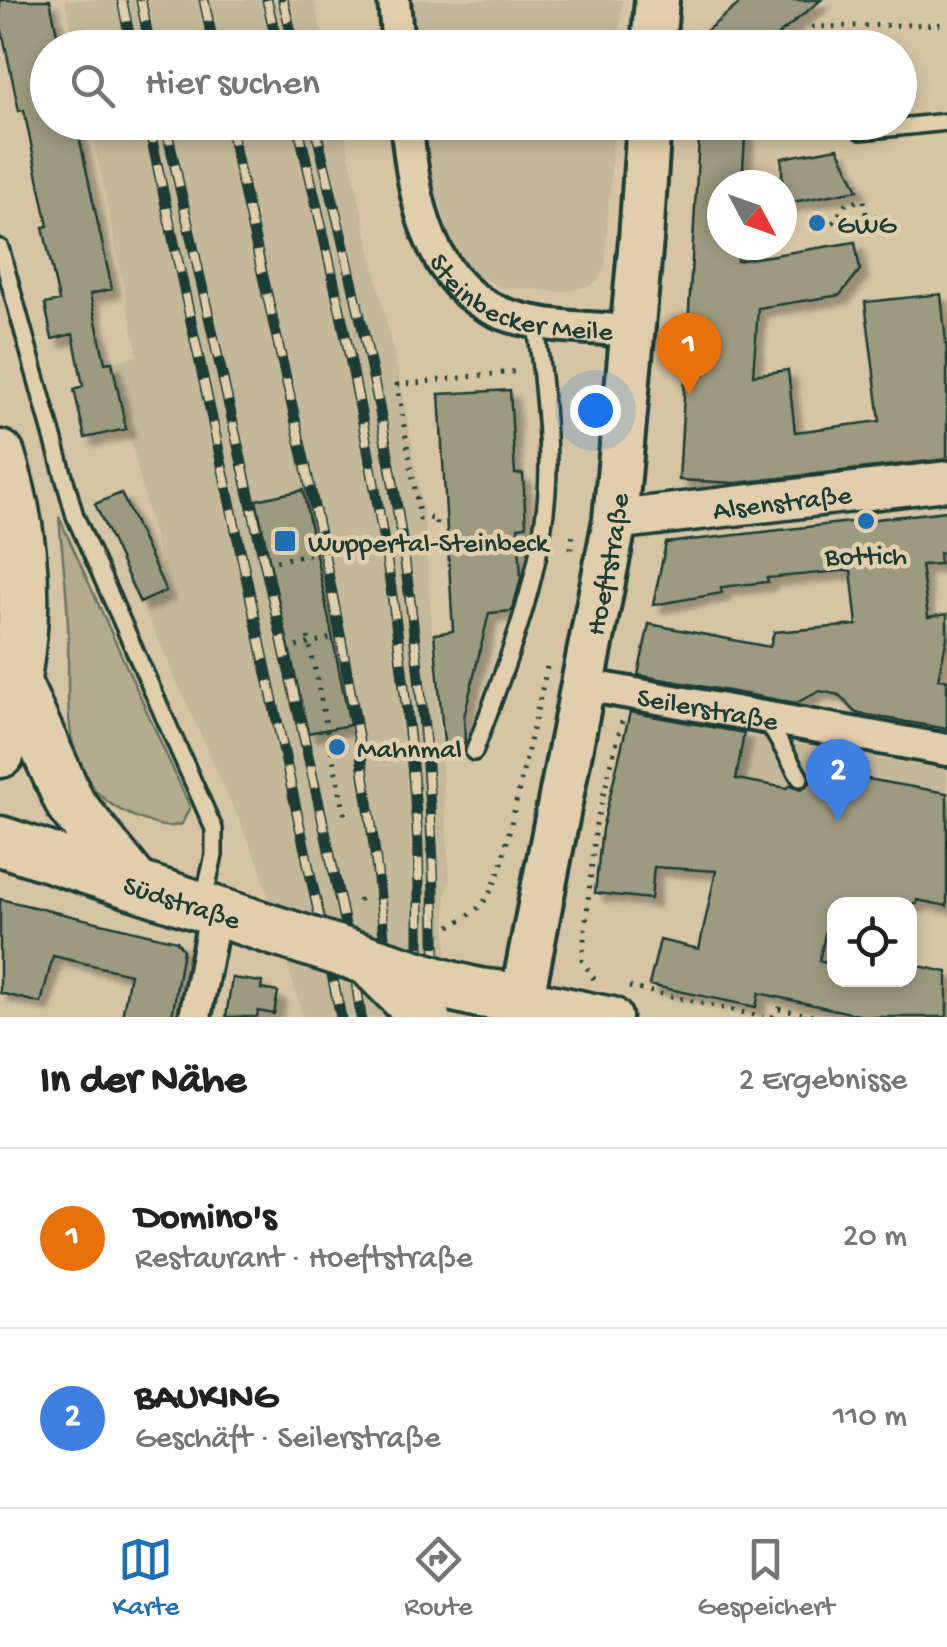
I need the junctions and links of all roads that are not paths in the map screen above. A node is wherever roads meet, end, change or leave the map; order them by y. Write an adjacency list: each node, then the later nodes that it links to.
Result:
1 (394, 0): 3 (street)
2 (656, 0): 4 (main road)
3 (396, 30)
4 (655, 30)
5 (947, 122): 6 (lane)
6 (917, 125)
7 (408, 140): 10 (street, Steinbecker Meile)
8 (647, 140): 11 (main road, Hoeftstraße)
9 (0, 248): 24 (lane)
10 (536, 322): 11 (street, Steinbecker Meile); 19 (lane)
11 (631, 331): 14 (main road, Hoeftstraße)
12 (0, 455): 16 (main road)
13 (947, 480): 14 (street, Alsenstraße)
14 (615, 520): 15 (main road, Hoeftstraße)
15 (585, 685): 17 (street, Seilerstraße); 27 (main road, Hoeftstraße)
16 (17, 686): 20 (main road); 23 (main road)
17 (765, 718): 18 (street, Seilerstraße); 21 (lane)
18 (947, 750)
19 (474, 752)
20 (0, 753)
21 (800, 778)
22 (0, 842): 23 (main road, Südstraße)
23 (136, 884): 24 (main road, Südstraße)
24 (209, 907): 26 (main road, Südstraße, bridge); 28 (street)
25 (613, 1001): 27 (street)
26 (438, 1002): 27 (main road)
27 (522, 1007)
28 (195, 1017)

